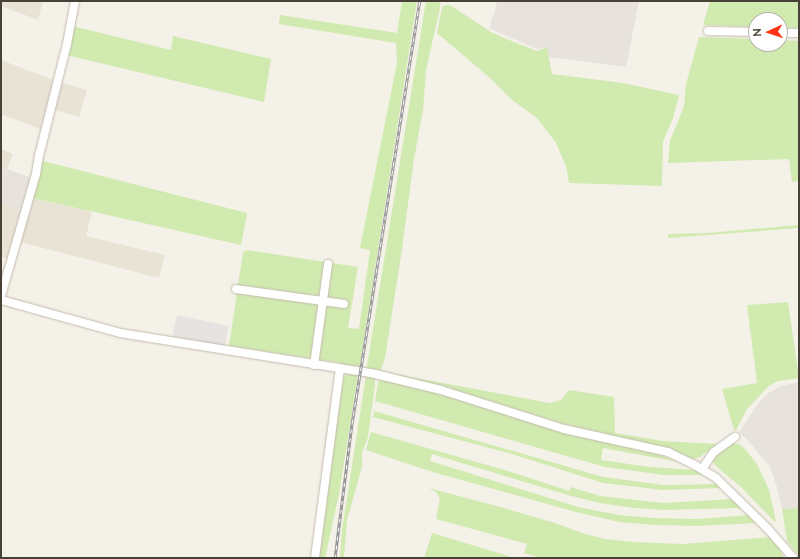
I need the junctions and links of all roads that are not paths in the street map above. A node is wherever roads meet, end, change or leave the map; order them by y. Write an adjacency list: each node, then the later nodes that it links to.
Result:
1 (75, 1): 8 (street)
2 (708, 31): 3 (street)
3 (748, 32)
4 (788, 32): 5 (street)
5 (799, 33)
6 (328, 264): 10 (street)
7 (236, 289): 10 (street)
8 (1, 296)
9 (1, 300): 12 (street)
10 (323, 301): 11 (street); 12 (street)
11 (344, 304)
12 (314, 365): 13 (street)
13 (340, 370): 15 (street); 16 (street)
14 (735, 437): 15 (street)
15 (702, 469): 17 (street)
16 (314, 558)
17 (793, 558)

